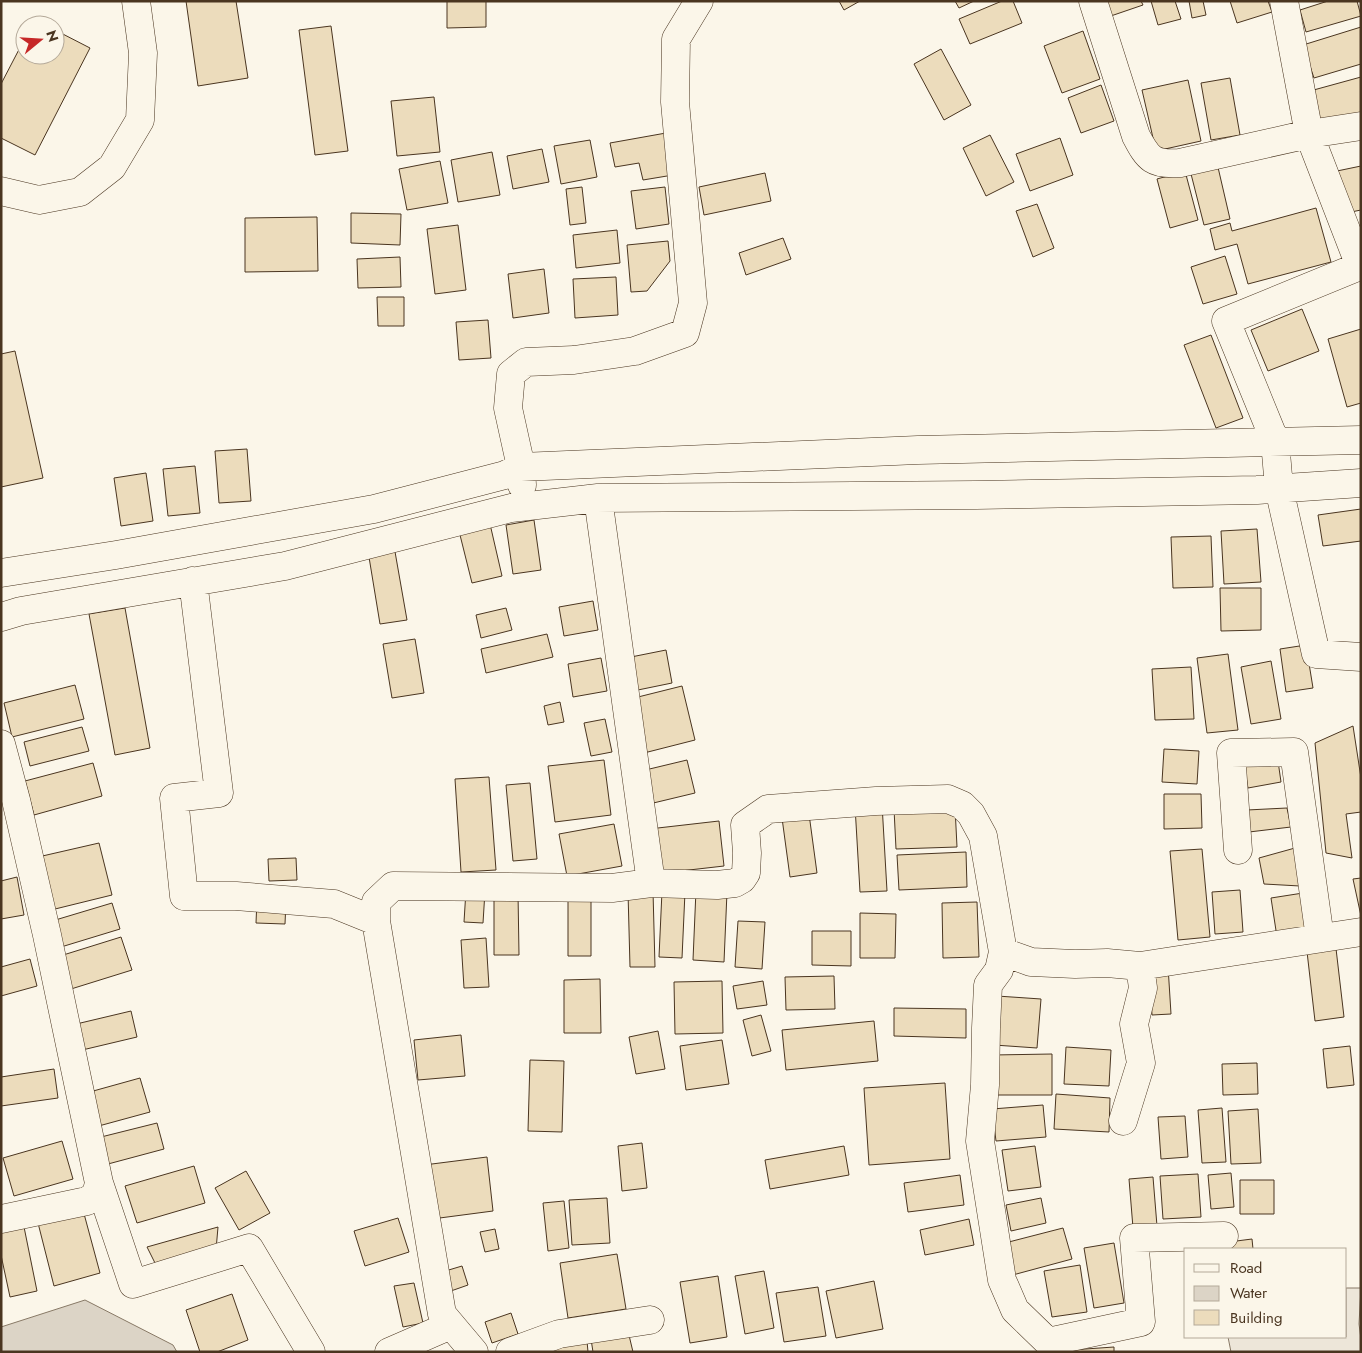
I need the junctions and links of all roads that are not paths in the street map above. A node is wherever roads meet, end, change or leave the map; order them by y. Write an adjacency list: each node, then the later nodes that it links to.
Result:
1 (136, 1): 7 (street)
2 (699, 1): 10 (street)
3 (1093, 1): 6 (street)
4 (1284, 1): 6 (street)
5 (1361, 126): 6 (street)
6 (1309, 134): 9 (street)
7 (1, 191)
8 (1361, 440): 9 (street)
9 (1275, 442): 10 (street); 12 (street)
10 (521, 467): 14 (street); 15 (street)
11 (1361, 483): 12 (street)
12 (1279, 488): 13 (street); 18 (street)
13 (598, 498): 14 (street); 22 (street)
14 (524, 506): 16 (street)
15 (1, 573)
16 (193, 581): 17 (street); 23 (street)
17 (1, 617)
18 (1361, 657)
19 (1, 744): 20 (street)
20 (9, 802): 29 (street)
21 (1238, 850): 25 (street)
22 (651, 883): 23 (street); 26 (street)
23 (376, 921): 33 (street)
24 (1361, 932): 25 (street)
25 (1320, 938): 27 (street)
26 (1003, 952): 27 (street); 34 (street)
27 (1140, 966): 28 (street)
28 (1123, 1121)
29 (93, 1192): 30 (street); 35 (street)
30 (1, 1219)
31 (1224, 1236): 34 (street)
32 (650, 1320): 38 (street)
33 (451, 1325): 36 (street); 37 (street)
34 (1051, 1347)
35 (311, 1352)
36 (389, 1352)
37 (474, 1352)
38 (510, 1352)

